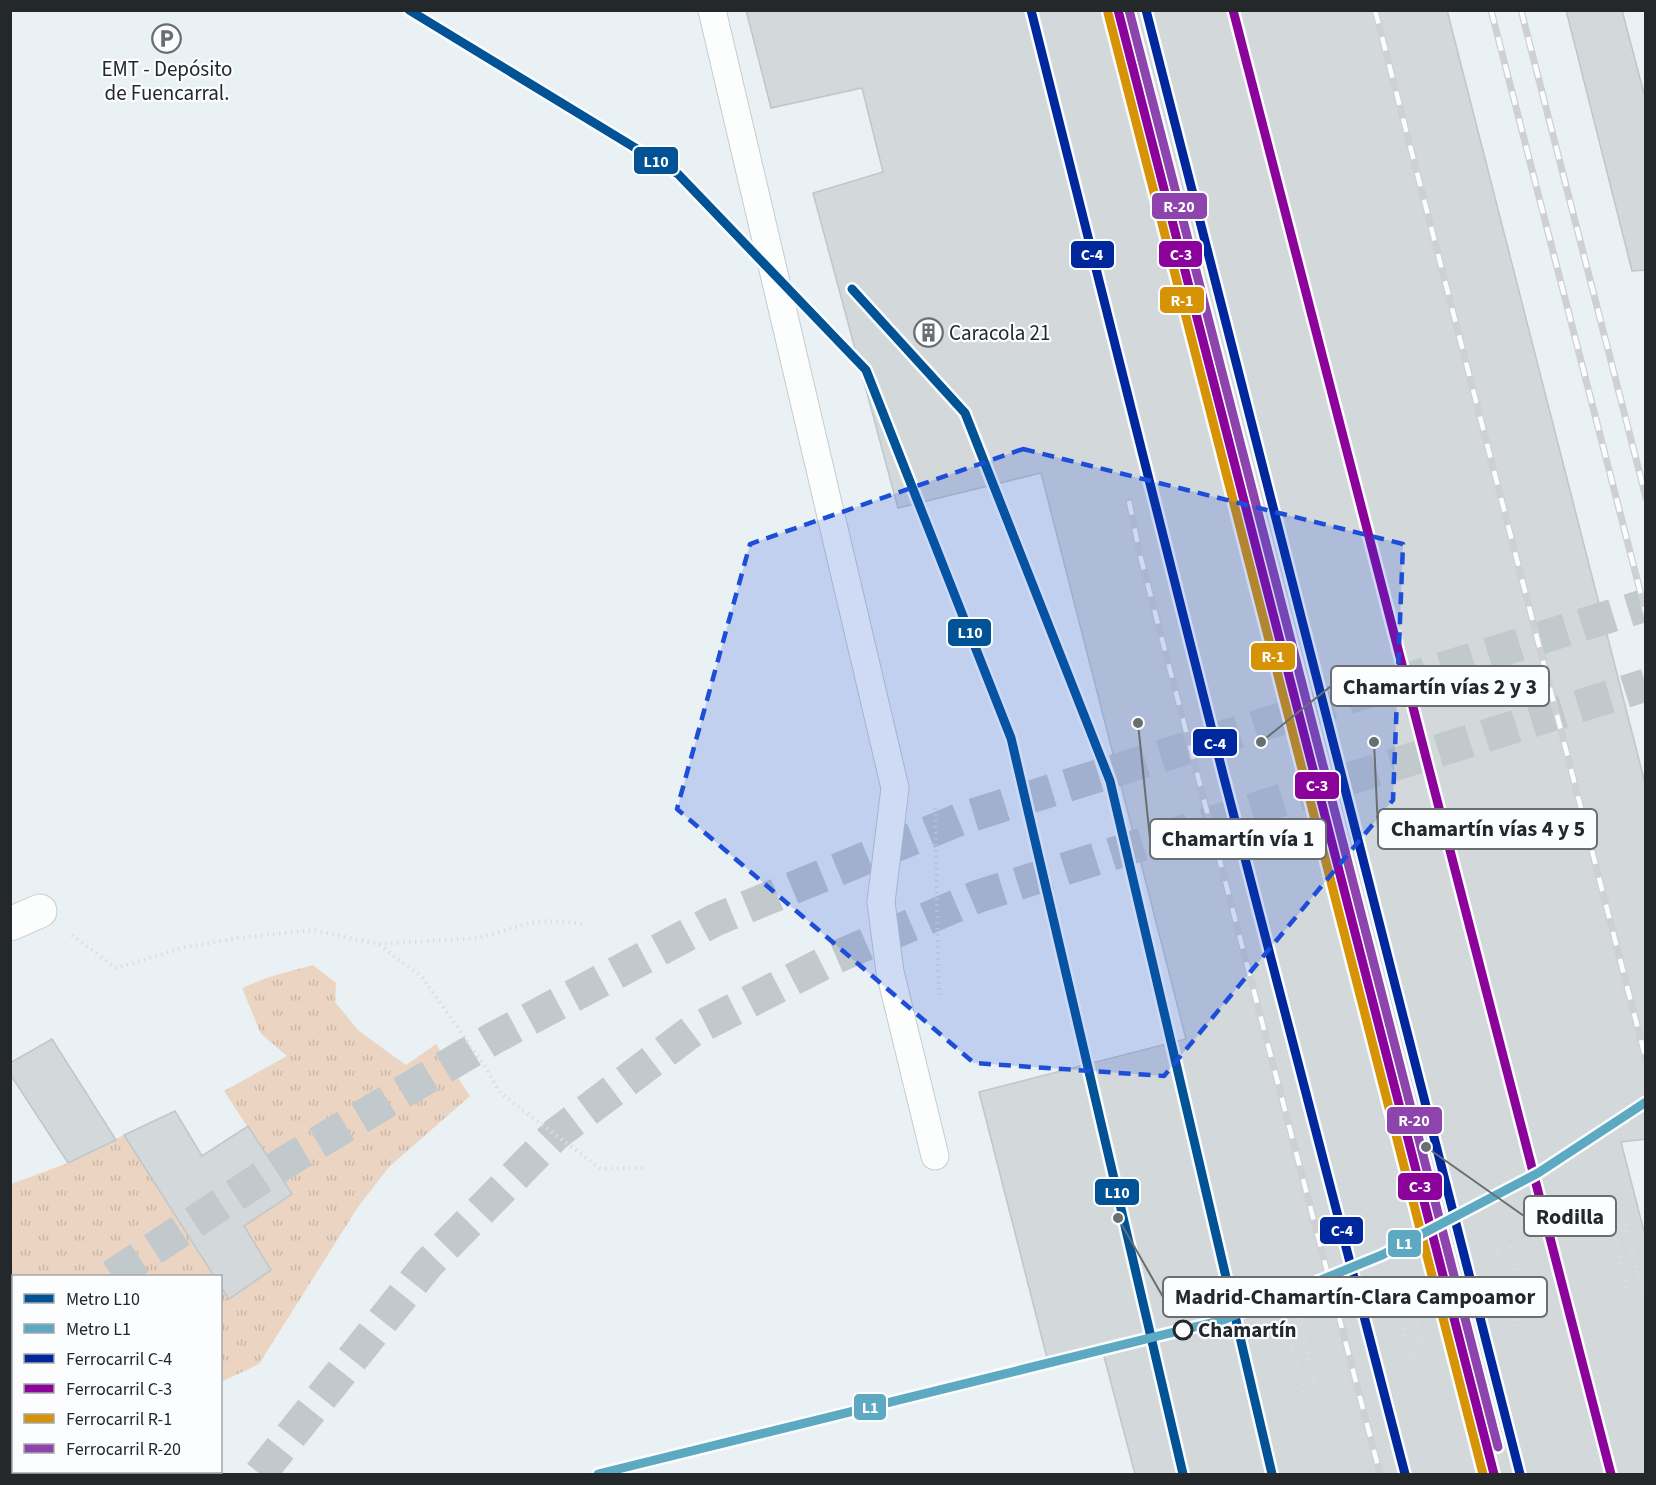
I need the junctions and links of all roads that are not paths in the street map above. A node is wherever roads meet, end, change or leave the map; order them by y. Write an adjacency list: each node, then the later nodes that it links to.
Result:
1 (712, 10): 4 (lane)
2 (40, 911): 3 (street)
3 (10, 924)
4 (935, 1156)

